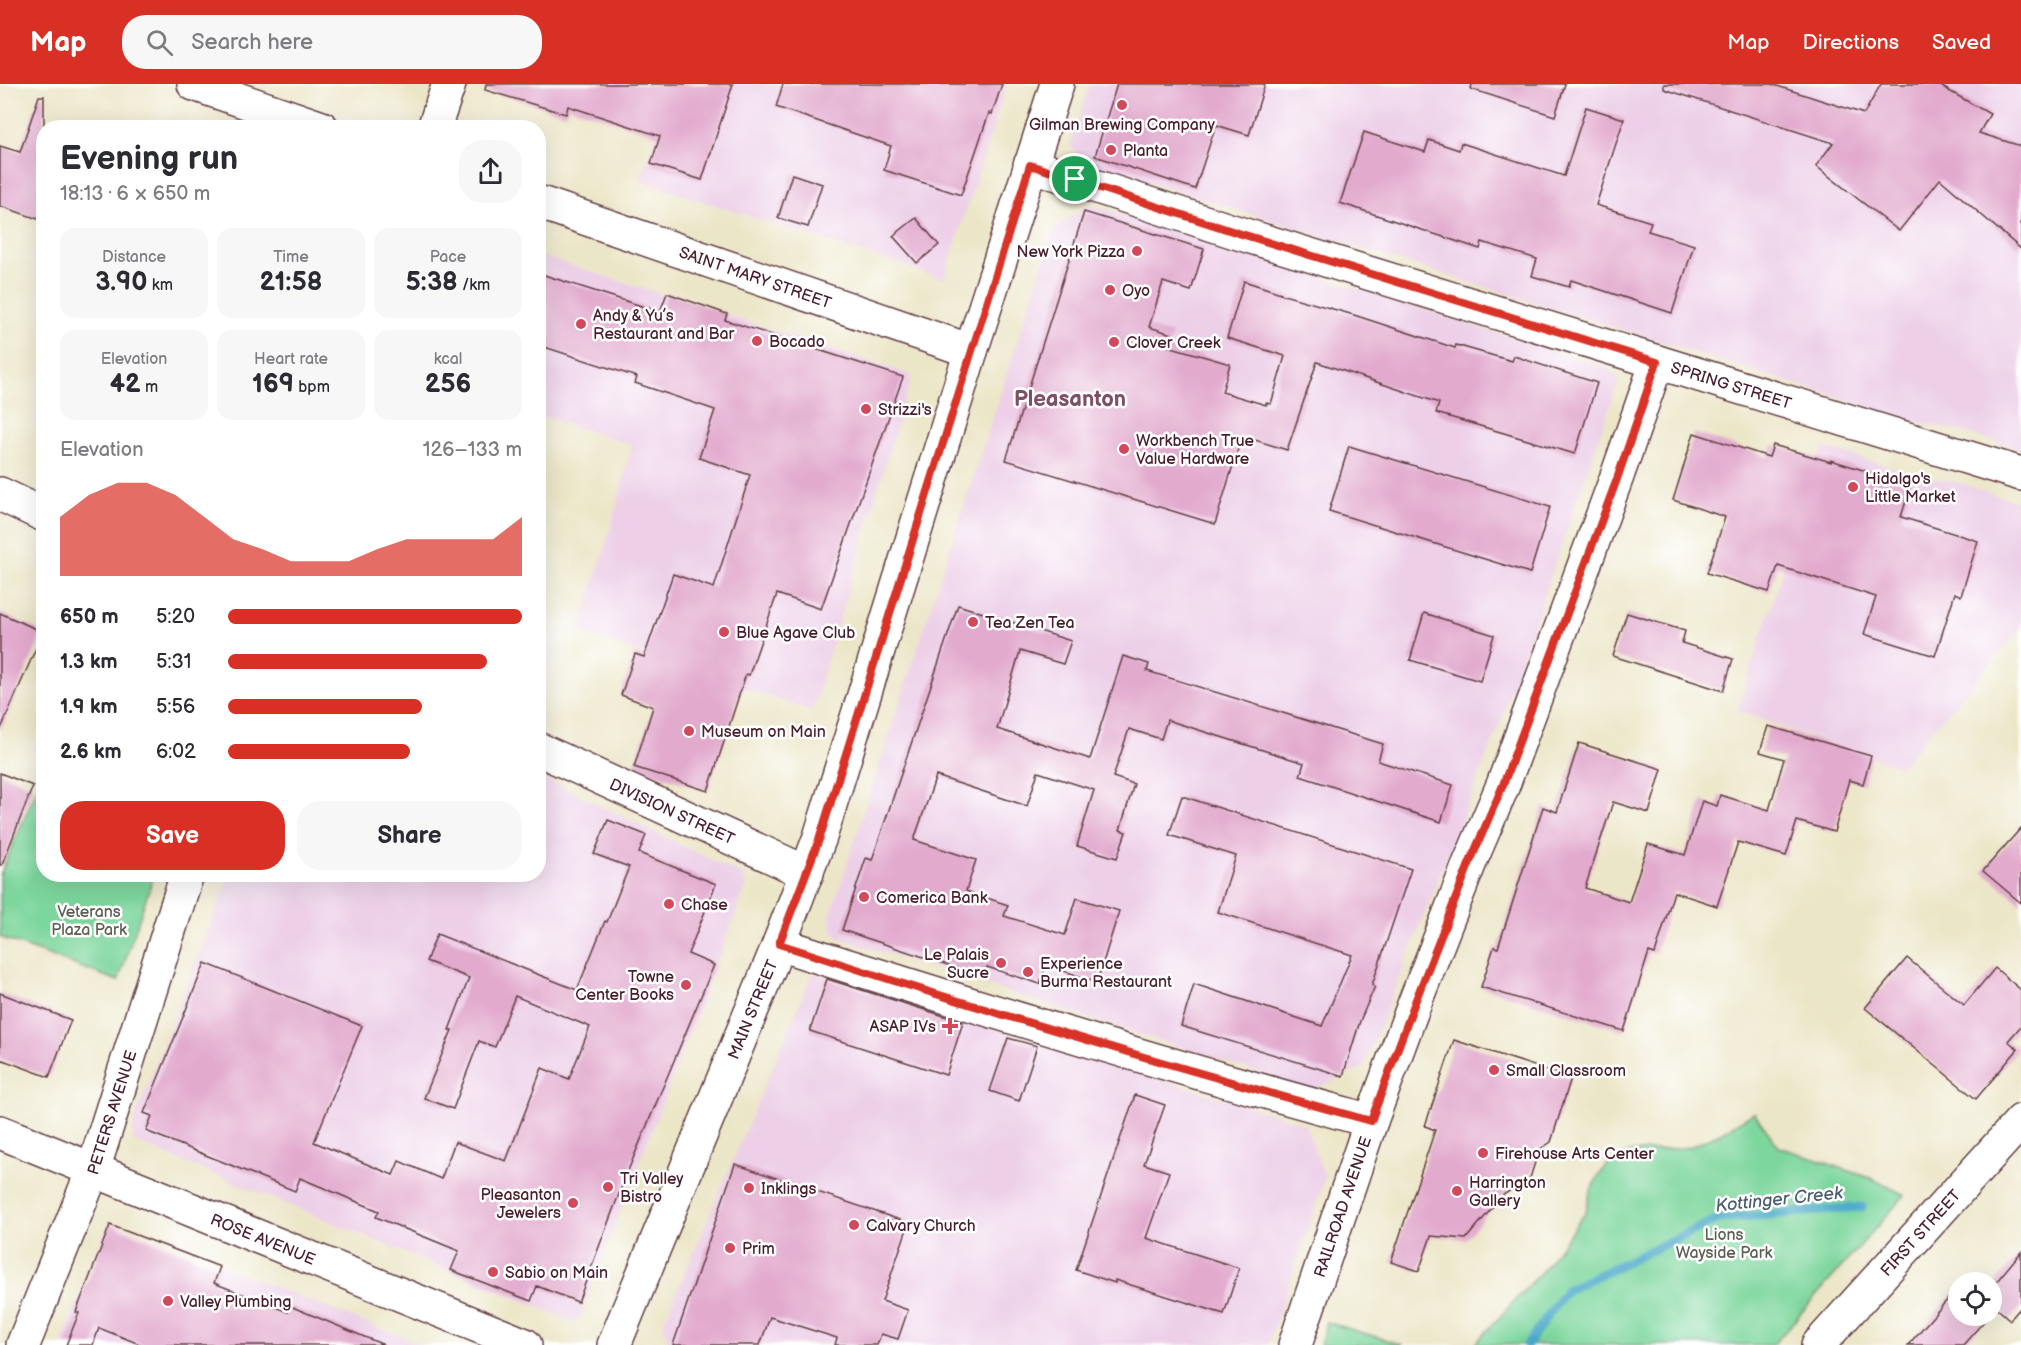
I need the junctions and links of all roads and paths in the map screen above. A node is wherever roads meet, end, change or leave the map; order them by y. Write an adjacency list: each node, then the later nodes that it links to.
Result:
1 (194, 84): 4 (street)
2 (449, 84): 5 (street)
3 (1057, 84): 6 (street, MAIN STREET)
4 (299, 120)
5 (437, 120)
6 (1030, 165): 8 (street, MAIN STREET); 9 (street, SPRING STREET)
7 (546, 205): 8 (street, SAINT MARY STREET)
8 (971, 351): 14 (street, MAIN STREET)
9 (1657, 362): 10 (street, SPRING STREET); 17 (street, RAILROAD AVENUE)
10 (2021, 474)
11 (0, 494): 12 (street)
12 (36, 511)
13 (546, 753): 14 (street, DIVISION STREET)
14 (807, 873): 16 (street, MAIN STREET)
15 (184, 882): 20 (street, PETERS AVENUE)
16 (779, 944): 17 (street); 23 (street, MAIN STREET)
17 (1371, 1121): 24 (street, RAILROAD AVENUE)
18 (2021, 1122): 25 (street, FIRST STREET)
19 (0, 1132): 20 (street, ROSE AVENUE)
20 (93, 1170): 21 (street, PETERS AVENUE); 22 (street, ROSE AVENUE)
21 (23, 1345)
22 (525, 1345)
23 (614, 1345)
24 (1295, 1345)
25 (1818, 1345)

